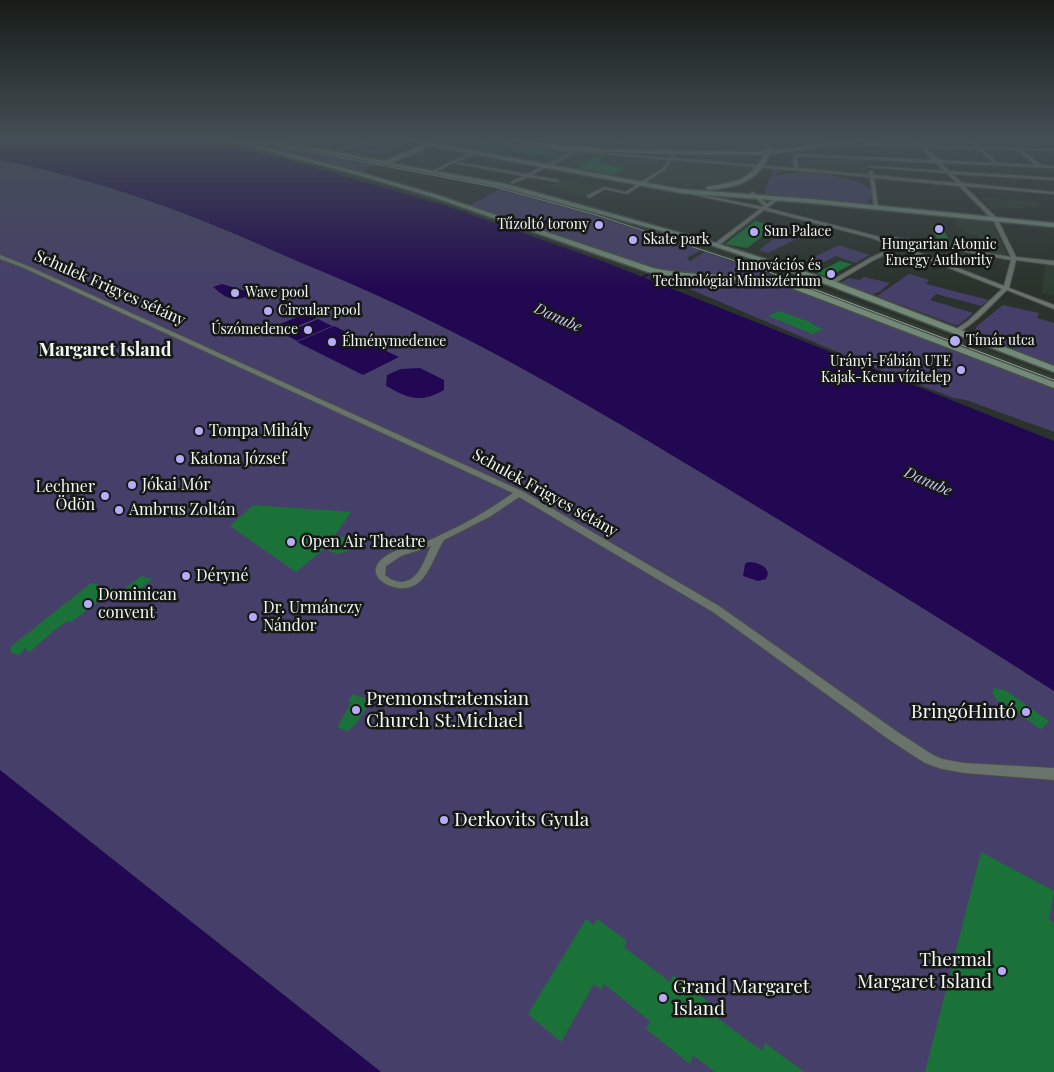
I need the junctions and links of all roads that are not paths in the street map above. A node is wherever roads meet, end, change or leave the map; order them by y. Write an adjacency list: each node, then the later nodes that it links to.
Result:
1 (412, 190): 35 (main road)
2 (520, 190): 25 (main road)
3 (601, 190): 16 (street)
4 (615, 190): 5 (street)
5 (630, 190)
6 (675, 190): 12 (main road)
7 (733, 190): 15 (main road)
8 (751, 190): 15 (main road)
9 (873, 190): 21 (street)
10 (968, 190): 22 (street)
11 (1021, 190): 13 (street)
12 (681, 191): 15 (main road); 18 (street)
13 (1032, 191): 14 (street)
14 (1054, 193)
15 (754, 195): 17 (main road); 19 (main road); 20 (street)
16 (589, 197)
17 (776, 199): 19 (main road); 20 (street)
18 (730, 201): 20 (street)
19 (811, 201): 21 (main road)
20 (765, 207): 24 (street); 25 (street)
21 (876, 207): 22 (main road)
22 (995, 218): 23 (main road); 28 (street)
23 (1054, 225)
24 (874, 236): 26 (street); 28 (street)
25 (716, 245): 30 (main road)
26 (900, 246): 30 (street); 31 (street)
27 (0, 257): 36 (street, Schulek Frigyes sétány)
28 (1014, 258): 29 (street); 31 (street)
29 (1054, 263)
30 (831, 283): 33 (main road)
31 (1006, 288): 32 (street); 33 (street)
32 (1054, 307)
33 (955, 332): 34 (main road)
34 (1054, 369)
35 (1054, 385)
36 (519, 493): 37 (street); 38 (street, Schulek Frigyes sétány)
37 (441, 538): 37 (street)
38 (1054, 774)

